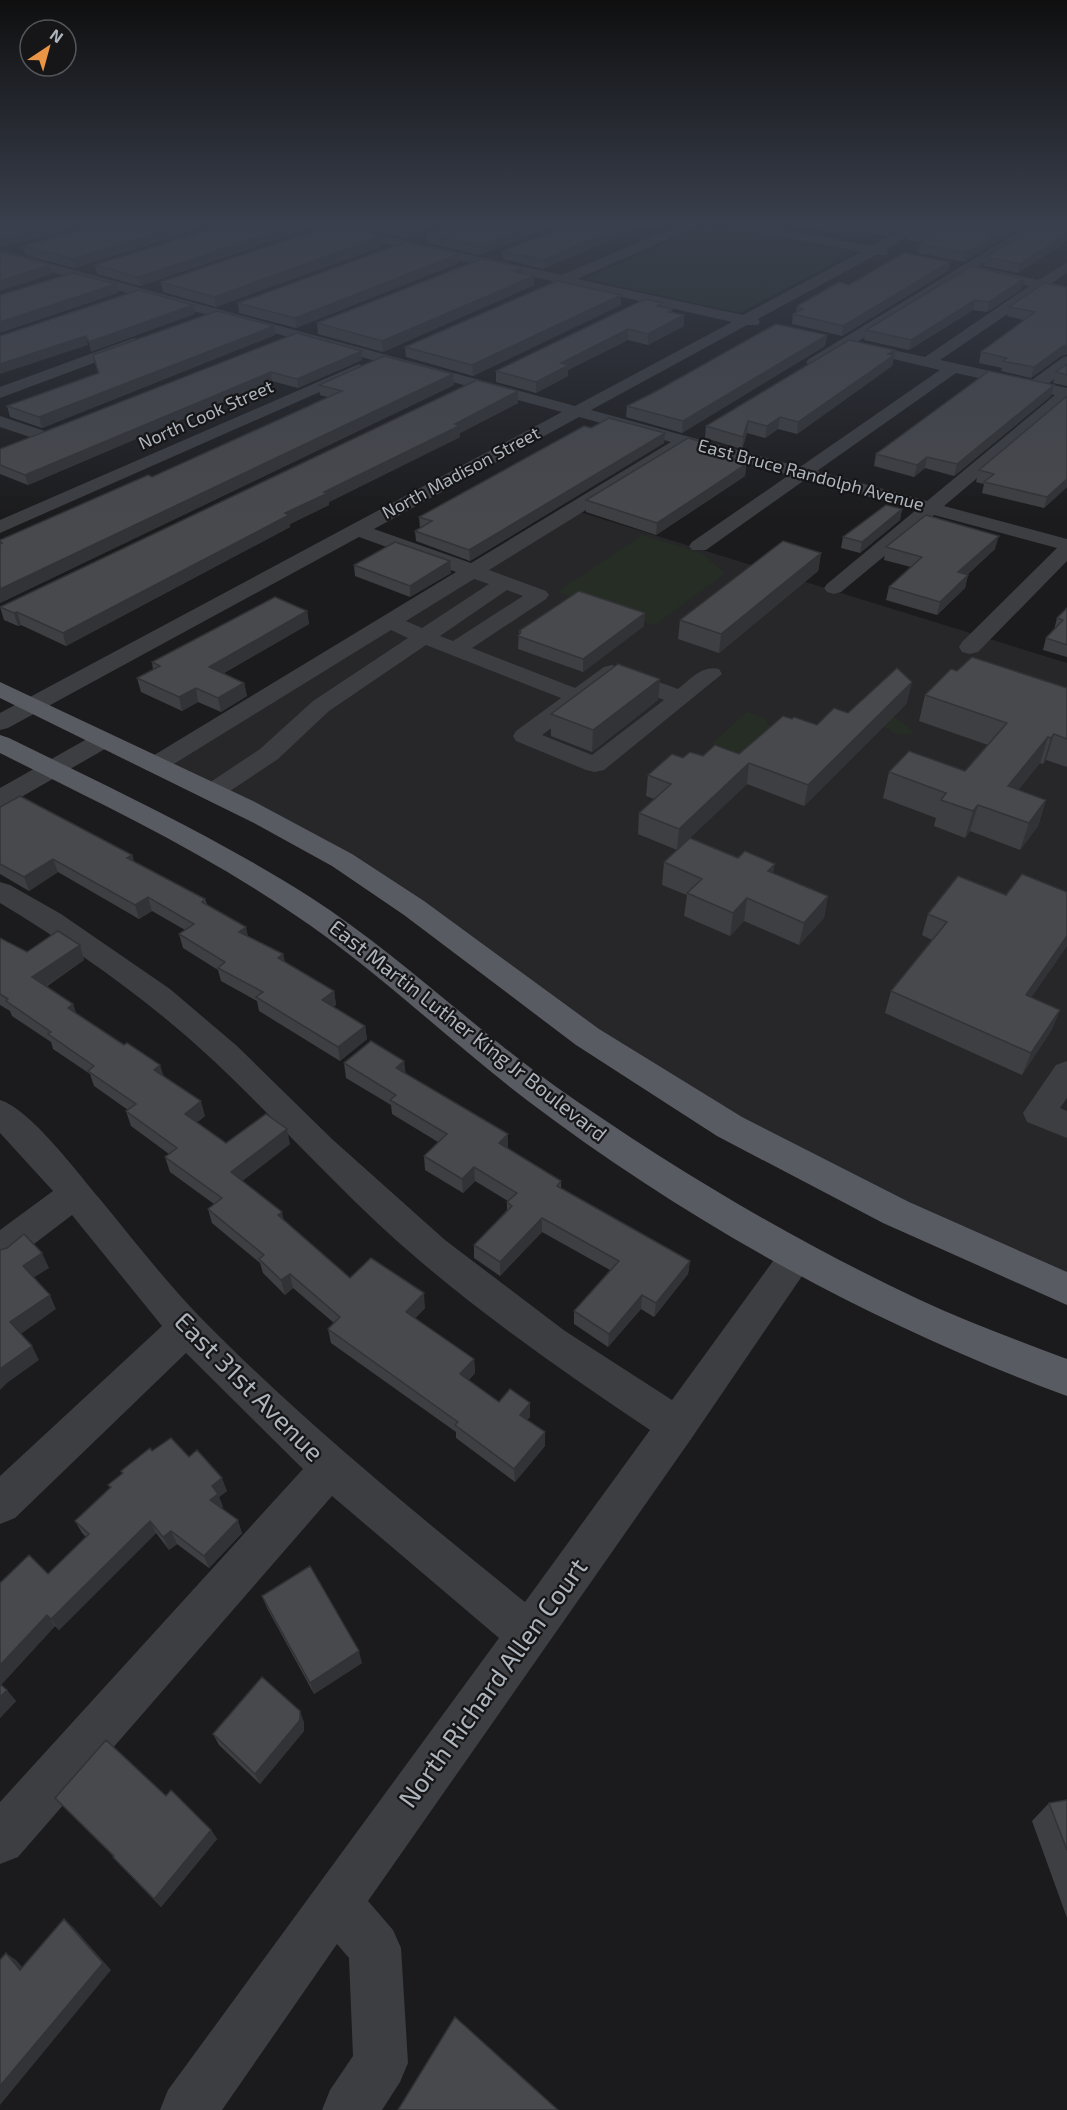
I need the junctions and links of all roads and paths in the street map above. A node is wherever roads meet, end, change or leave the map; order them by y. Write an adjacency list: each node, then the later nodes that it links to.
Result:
1 (252, 322): 8 (street, East Bruce Randolph Avenue)
2 (739, 322): 25 (street, North Madison Street)
3 (753, 322): 7 (street)
4 (878, 322): 12 (street)
5 (985, 322): 16 (street)
6 (322, 324): 8 (street)
7 (763, 325)
8 (296, 334): 11 (street); 14 (street, East Bruce Randolph Avenue)
9 (151, 337): 22 (street)
10 (821, 338): 12 (street)
11 (274, 343)
12 (844, 343): 16 (street); 19 (street)
13 (409, 347): 14 (street, North Cook Street)
14 (383, 358): 20 (street, East Bruce Randolph Avenue); 33 (street, North Cook Street)
15 (1067, 360): 21 (street)
16 (927, 362): 17 (street)
17 (953, 368): 21 (street); 30 (street)
18 (501, 371): 20 (street)
19 (795, 373)
20 (475, 383): 24 (street); 25 (street, East Bruce Randolph Avenue)
21 (1035, 386): 23 (street)
22 (0, 393)
23 (1067, 394): 32 (street)
24 (452, 395)
25 (576, 411): 28 (street, East Bruce Randolph Avenue); 35 (street, North Madison Street)
26 (0, 421): 29 (street)
27 (708, 426): 28 (street)
28 (685, 441): 30 (street, East Bruce Randolph Avenue); 38 (street)
29 (21, 444)
30 (803, 473): 32 (street, East Bruce Randolph Avenue); 36 (street)
31 (0, 508): 33 (street)
32 (932, 508): 37 (street, East Bruce Randolph Avenue); 40 (street)
33 (24, 517): 34 (street, North Cook Street)
34 (0, 527)
35 (356, 529): 38 (street); 49 (street, North Madison Street)
36 (699, 546)
37 (1067, 547): 43 (street)
38 (471, 570): 39 (street); 41 (street)
39 (504, 583): 42 (street); 44 (street)
40 (834, 588)
41 (388, 621): 42 (street); 53 (street)
42 (424, 637): 44 (street); 55 (street)
43 (970, 647)
44 (454, 650): 47 (street)
45 (711, 674): 48 (street)
46 (0, 689): 49 (main road)
47 (578, 697): 48 (street); 48 (street)
48 (681, 698)
49 (33, 705): 50 (street, North Madison Street); 51 (main road)
50 (0, 723)
51 (103, 740): 53 (main road); 54 (street)
52 (0, 743): 54 (main road, East Martin Luther King Jr Boulevard)
53 (155, 765): 55 (main road)
54 (53, 769): 56 (street); 63 (main road, East Martin Luther King Jr Boulevard)
55 (212, 792): 64 (main road)
56 (0, 800)
57 (0, 891): 67 (street)
58 (1067, 1073): 60 (street)
59 (0, 1112): 61 (street, East 31st Avenue)
60 (1067, 1125)
61 (74, 1194): 62 (street); 65 (street, East 31st Avenue)
62 (0, 1250)
63 (797, 1257): 66 (main road, East Martin Luther King Jr Boulevard); 67 (street, North Richard Allen Court)
64 (1067, 1289)
65 (186, 1328): 68 (street, East 31st Avenue); 69 (street)
66 (1067, 1378)
67 (677, 1426): 70 (street, North Richard Allen Court)
68 (330, 1468): 70 (street, East 31st Avenue); 71 (street)
69 (0, 1504)
70 (528, 1633): 72 (street, North Richard Allen Court)
71 (0, 1839)
72 (336, 1903): 73 (street, North Richard Allen Court); 74 (street)
73 (188, 2110)
74 (350, 2110)

